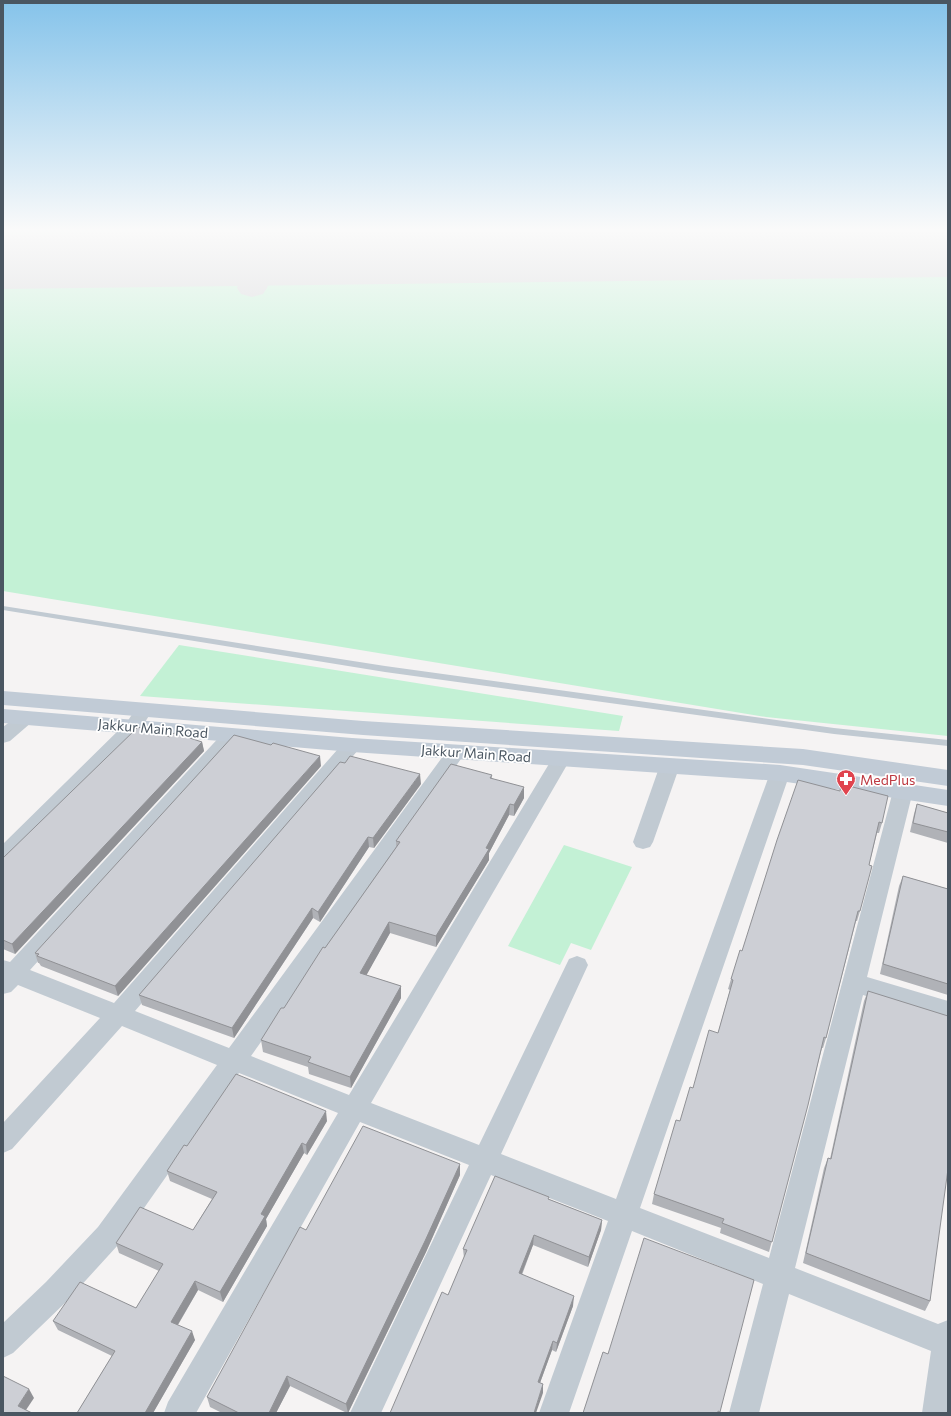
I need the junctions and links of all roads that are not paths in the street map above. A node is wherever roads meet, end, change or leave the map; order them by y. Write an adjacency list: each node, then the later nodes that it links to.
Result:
1 (3, 608): 8 (lane)
2 (3, 698): 5 (main road, Jakkur Main Road)
3 (3, 716): 4 (main road, Jakkur Main Road)
4 (26, 718): 5 (main road, Jakkur Main Road); 7 (street)
5 (138, 719): 6 (main road, Jakkur Main Road); 14 (main road, Jakkur Main Road); 18 (street)
6 (232, 735): 9 (main road, Jakkur Main Road); 20 (street)
7 (3, 738)
8 (948, 743)
9 (352, 745): 10 (main road, Jakkur Main Road); 23 (street)
10 (456, 752): 11 (main road, Jakkur Main Road); 24 (street)
11 (562, 758): 12 (main road, Jakkur Main Road); 25 (street)
12 (670, 765): 13 (main road, Jakkur Main Road); 17 (street)
13 (780, 772): 15 (main road, Jakkur Main Road); 28 (street)
14 (948, 778)
15 (903, 792): 16 (main road, Jakkur Main Road); 21 (street)
16 (948, 798)
17 (644, 842)
18 (3, 856)
19 (577, 965): 27 (street)
20 (7, 976): 23 (street)
21 (855, 983): 22 (street); 29 (street)
22 (948, 1011)
23 (118, 1014): 24 (street); 26 (street)
24 (234, 1060): 25 (street); 31 (street)
25 (355, 1108): 27 (street); 32 (street)
26 (3, 1141)
27 (485, 1160): 28 (street); 33 (street)
28 (624, 1215): 29 (street); 34 (street)
29 (780, 1276): 30 (street); 35 (street)
30 (948, 1340): 36 (street)
31 (3, 1343)
32 (179, 1413)
33 (365, 1413)
34 (554, 1413)
35 (744, 1413)
36 (937, 1413)

